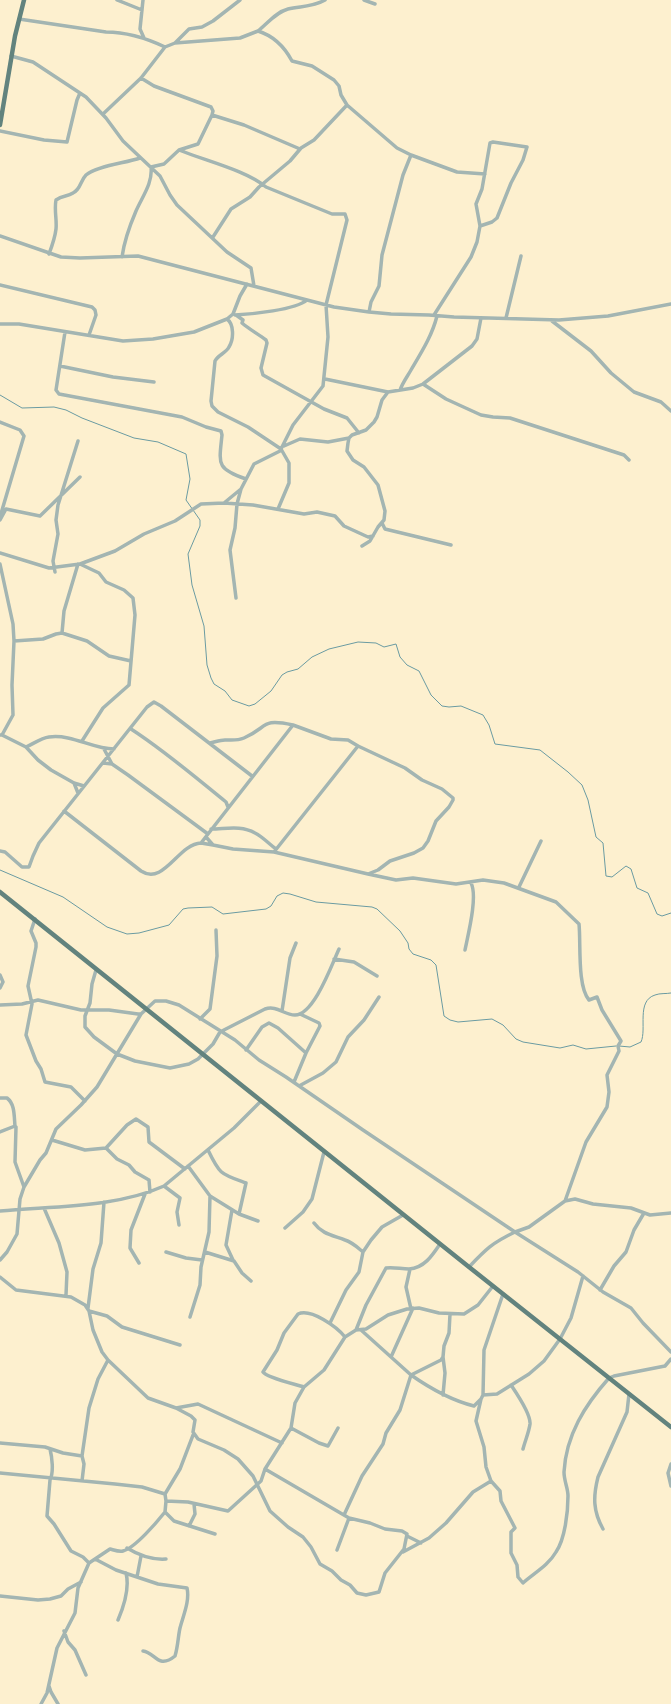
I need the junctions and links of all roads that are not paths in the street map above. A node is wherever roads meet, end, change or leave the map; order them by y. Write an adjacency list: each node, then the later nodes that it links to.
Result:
1 (24, 0): 9 (main road)
2 (117, 0): 8 (street)
3 (143, 0): 8 (street)
4 (240, 0): 12 (street)
5 (325, 0): 10 (street)
6 (364, 0): 7 (street)
7 (375, 4)
8 (142, 10): 11 (street)
9 (19, 19): 11 (street); 14 (main road)
10 (258, 31): 12 (street); 17 (street)
11 (144, 38): 13 (street)
12 (175, 43): 13 (street)
13 (165, 47): 15 (street)
14 (11, 56): 16 (street); 20 (main road)
15 (141, 78): 18 (street); 19 (street)
16 (80, 92): 18 (street); 21 (street)
17 (347, 105): 22 (street); 24 (street)
18 (103, 114): 25 (street)
19 (212, 115): 22 (street); 23 (street)
20 (0, 125)
21 (0, 131)
22 (300, 149): 28 (street)
23 (179, 150): 26 (street); 28 (street)
24 (411, 155): 27 (street); 41 (street)
25 (140, 158): 26 (street); 32 (street)
26 (152, 167): 31 (street); 34 (street)
27 (485, 174): 29 (street); 29 (street)
28 (263, 184): 31 (street); 40 (street)
29 (480, 226): 43 (street)
30 (0, 236): 32 (street)
31 (213, 237): 37 (street)
32 (49, 254): 34 (street)
33 (521, 256): 45 (street)
34 (122, 257): 35 (street)
35 (247, 284): 37 (street); 42 (street)
36 (0, 286): 50 (street)
37 (254, 286): 38 (street)
38 (307, 300): 40 (street); 42 (street)
39 (671, 304): 47 (street)
40 (326, 305): 41 (street); 52 (street)
41 (369, 312): 43 (street)
42 (234, 314): 46 (street); 57 (street)
43 (436, 315): 44 (street); 55 (street)
44 (481, 318): 45 (street); 54 (street)
45 (506, 318): 47 (street)
46 (227, 319): 50 (street); 63 (street)
47 (552, 320): 58 (street)
48 (0, 324): 49 (street)
49 (65, 332): 50 (street); 51 (street)
50 (89, 335)
51 (60, 366): 53 (street); 66 (street)
52 (325, 379): 56 (street); 57 (street)
53 (154, 382)
54 (423, 384): 55 (street); 64 (street)
55 (400, 390): 56 (street)
56 (388, 392): 60 (street)
57 (312, 402): 60 (street); 63 (street)
58 (671, 411)
59 (0, 422): 72 (street)
60 (359, 432): 61 (street)
61 (349, 438): 63 (street); 74 (street)
62 (78, 441): 68 (street)
63 (282, 447): 66 (street); 71 (street)
64 (629, 460)
65 (80, 477): 68 (street)
66 (246, 479): 67 (street)
67 (241, 489): 69 (street); 70 (street)
68 (61, 496): 73 (street); 81 (street)
69 (224, 503): 70 (street); 80 (street)
70 (237, 504): 71 (street); 82 (street)
71 (278, 509): 75 (street)
72 (0, 516)
73 (0, 520)
74 (382, 523): 75 (street); 76 (street)
75 (374, 535): 77 (street)
76 (451, 545)
77 (362, 546)
78 (0, 553): 81 (street)
79 (0, 564): 84 (street)
80 (79, 564): 81 (street); 83 (street); 85 (street)
81 (54, 570)
82 (236, 598)
83 (62, 633): 84 (street); 85 (street)
84 (14, 641): 88 (street)
85 (131, 661): 89 (street)
86 (293, 725): 90 (street); 91 (street); 98 (street)
87 (131, 729): 90 (street); 94 (street); 103 (street)
88 (1, 735): 92 (street)
89 (82, 741): 92 (street); 93 (street)
90 (210, 743): 98 (street)
91 (358, 746): 111 (street); 113 (street)
92 (26, 747): 99 (street)
93 (104, 749): 94 (street); 95 (street)
94 (114, 749): 95 (street)
95 (109, 756): 96 (street); 97 (street)
96 (103, 763): 97 (street); 100 (street)
97 (112, 764): 107 (street)
98 (252, 776): 102 (street)
99 (74, 783): 100 (street); 101 (street)
100 (84, 786): 101 (street)
101 (78, 793): 105 (street)
102 (233, 801): 103 (street); 104 (street)
103 (226, 802): 104 (street)
104 (228, 807): 106 (street)
105 (64, 811): 109 (street); 112 (street)
106 (211, 829): 107 (street); 111 (street)
107 (207, 835): 109 (street); 110 (street)
108 (541, 841): 115 (street)
109 (201, 843): 110 (street)
110 (213, 845): 111 (street)
111 (275, 850): 113 (street)
112 (0, 851)
113 (368, 874): 114 (street)
114 (471, 883): 115 (street); 121 (street)
115 (519, 887): 159 (street)
116 (1, 894): 117 (main road)
117 (35, 919): 123 (main road); 128 (street)
118 (216, 930): 135 (street)
119 (296, 943): 132 (street)
120 (339, 949): 122 (street)
121 (465, 950)
122 (334, 959): 125 (street); 134 (street)
123 (96, 970): 130 (main road); 131 (street)
124 (0, 975): 126 (street)
125 (377, 976)
126 (0, 988)
127 (379, 997): 142 (street)
128 (32, 1000): 129 (street); 131 (street); 144 (street)
129 (0, 1005)
130 (146, 1009): 133 (street); 135 (street); 140 (main road)
131 (88, 1010): 133 (street); 139 (street)
132 (282, 1011): 134 (street); 136 (street)
133 (141, 1014): 139 (street)
134 (300, 1014): 138 (street)
135 (200, 1019): 136 (street)
136 (220, 1032): 137 (street); 140 (street)
137 (246, 1050): 138 (street); 141 (street)
138 (306, 1053): 141 (street)
139 (117, 1054): 140 (street); 144 (street)
140 (203, 1054): 145 (main road)
141 (294, 1082): 142 (street)
142 (299, 1086): 172 (street)
143 (0, 1098): 146 (street)
144 (85, 1101): 148 (street)
145 (260, 1101): 150 (street); 151 (main road)
146 (15, 1126): 147 (street); 154 (street)
147 (0, 1132)
148 (52, 1140): 149 (street); 154 (street)
149 (106, 1148): 152 (street); 155 (street)
150 (208, 1150): 152 (street); 166 (street)
151 (324, 1152): 167 (main road); 171 (street)
152 (187, 1168): 153 (street); 157 (street)
153 (164, 1186): 155 (street); 170 (street)
154 (24, 1187): 161 (street)
155 (150, 1192): 156 (street)
156 (145, 1194): 158 (street); 180 (street)
157 (210, 1196): 162 (street); 175 (street)
158 (104, 1202): 160 (street); 192 (street)
159 (565, 1202): 164 (street); 172 (street)
160 (44, 1208): 161 (street); 186 (street)
161 (20, 1209): 163 (street); 177 (street)
162 (232, 1210): 166 (street); 179 (street)
163 (0, 1211)
164 (644, 1213): 165 (street); 188 (street)
165 (671, 1213)
166 (239, 1214): 168 (street)
167 (404, 1215): 173 (main road); 176 (street)
168 (258, 1221)
169 (314, 1223): 176 (street)
170 (179, 1225)
171 (285, 1228)
172 (515, 1232): 181 (street); 183 (street)
173 (440, 1244): 181 (main road); 182 (street)
174 (166, 1252): 178 (street)
175 (205, 1252): 178 (street); 179 (street)
176 (363, 1252): 196 (street)
177 (0, 1260)
178 (202, 1260): 195 (street)
179 (233, 1260): 185 (street)
180 (139, 1263)
181 (469, 1267): 187 (main road)
182 (410, 1269): 193 (street); 197 (street)
183 (583, 1276): 188 (street); 200 (street)
184 (0, 1277): 190 (street)
185 (251, 1282)
186 (66, 1286): 190 (street); 191 (street)
187 (493, 1286): 189 (main road); 194 (street)
188 (600, 1290): 202 (street)
189 (503, 1294): 200 (main road); 212 (street)
190 (58, 1295): 191 (street)
191 (66, 1295): 192 (street)
192 (88, 1309): 201 (street); 206 (street)
193 (412, 1309): 194 (street); 198 (street); 203 (street)
194 (450, 1314): 204 (street)
195 (190, 1317)
196 (330, 1323): 199 (street); 210 (street)
197 (356, 1330): 198 (street); 199 (street)
198 (361, 1330): 203 (street)
199 (345, 1337): 210 (street)
200 (560, 1339): 208 (main road); 209 (street)
201 (180, 1345)
202 (671, 1352)
203 (391, 1357): 207 (street)
204 (443, 1357): 207 (street); 213 (street)
205 (671, 1359): 208 (street)
206 (108, 1360): 215 (street); 224 (street)
207 (411, 1375): 213 (street); 237 (street)
208 (609, 1378): 211 (main road); 230 (street)
209 (511, 1385): 212 (street); 223 (street)
210 (304, 1387): 217 (street)
211 (629, 1394): 216 (main road); 240 (street)
212 (483, 1395): 214 (street)
213 (443, 1396): 214 (street)
214 (481, 1399): 230 (street)
215 (176, 1408): 219 (street); 221 (street)
216 (671, 1427)
217 (290, 1428): 218 (street); 221 (street)
218 (338, 1428)
219 (194, 1435): 231 (street); 233 (street)
220 (0, 1443): 222 (street)
221 (282, 1443): 226 (street)
222 (50, 1448): 224 (street); 228 (street)
223 (523, 1449)
224 (82, 1456): 229 (street)
225 (671, 1464): 232 (street)
226 (265, 1469): 231 (street); 237 (street)
227 (0, 1473): 228 (street)
228 (51, 1477): 229 (street); 250 (street)
229 (82, 1481): 233 (street)
230 (491, 1481): 243 (street)
231 (257, 1484): 235 (street); 246 (street)
232 (671, 1486)
233 (165, 1494): 234 (street)
234 (166, 1501): 235 (street); 236 (street)
235 (194, 1504): 239 (street)
236 (165, 1512): 239 (street); 244 (street)
237 (344, 1515): 238 (street)
238 (349, 1518): 242 (street); 245 (street)
239 (189, 1526): 241 (street)
240 (603, 1529)
241 (215, 1534)
242 (407, 1536): 243 (street); 246 (street)
243 (421, 1543): 246 (street)
244 (128, 1548): 247 (street); 248 (street)
245 (337, 1550)
246 (402, 1552)
247 (141, 1556): 249 (street); 252 (street)
248 (95, 1559): 250 (street); 251 (street)
249 (166, 1559)
250 (89, 1563): 253 (street)
251 (126, 1574): 252 (street); 255 (street)
252 (137, 1577): 257 (street)
253 (81, 1582): 254 (street); 256 (street)
254 (0, 1596)
255 (118, 1620)
256 (64, 1631): 258 (street); 259 (street)
257 (143, 1651)
258 (86, 1675)
259 (49, 1685): 260 (street); 261 (street)
260 (42, 1704)
261 (58, 1704)

